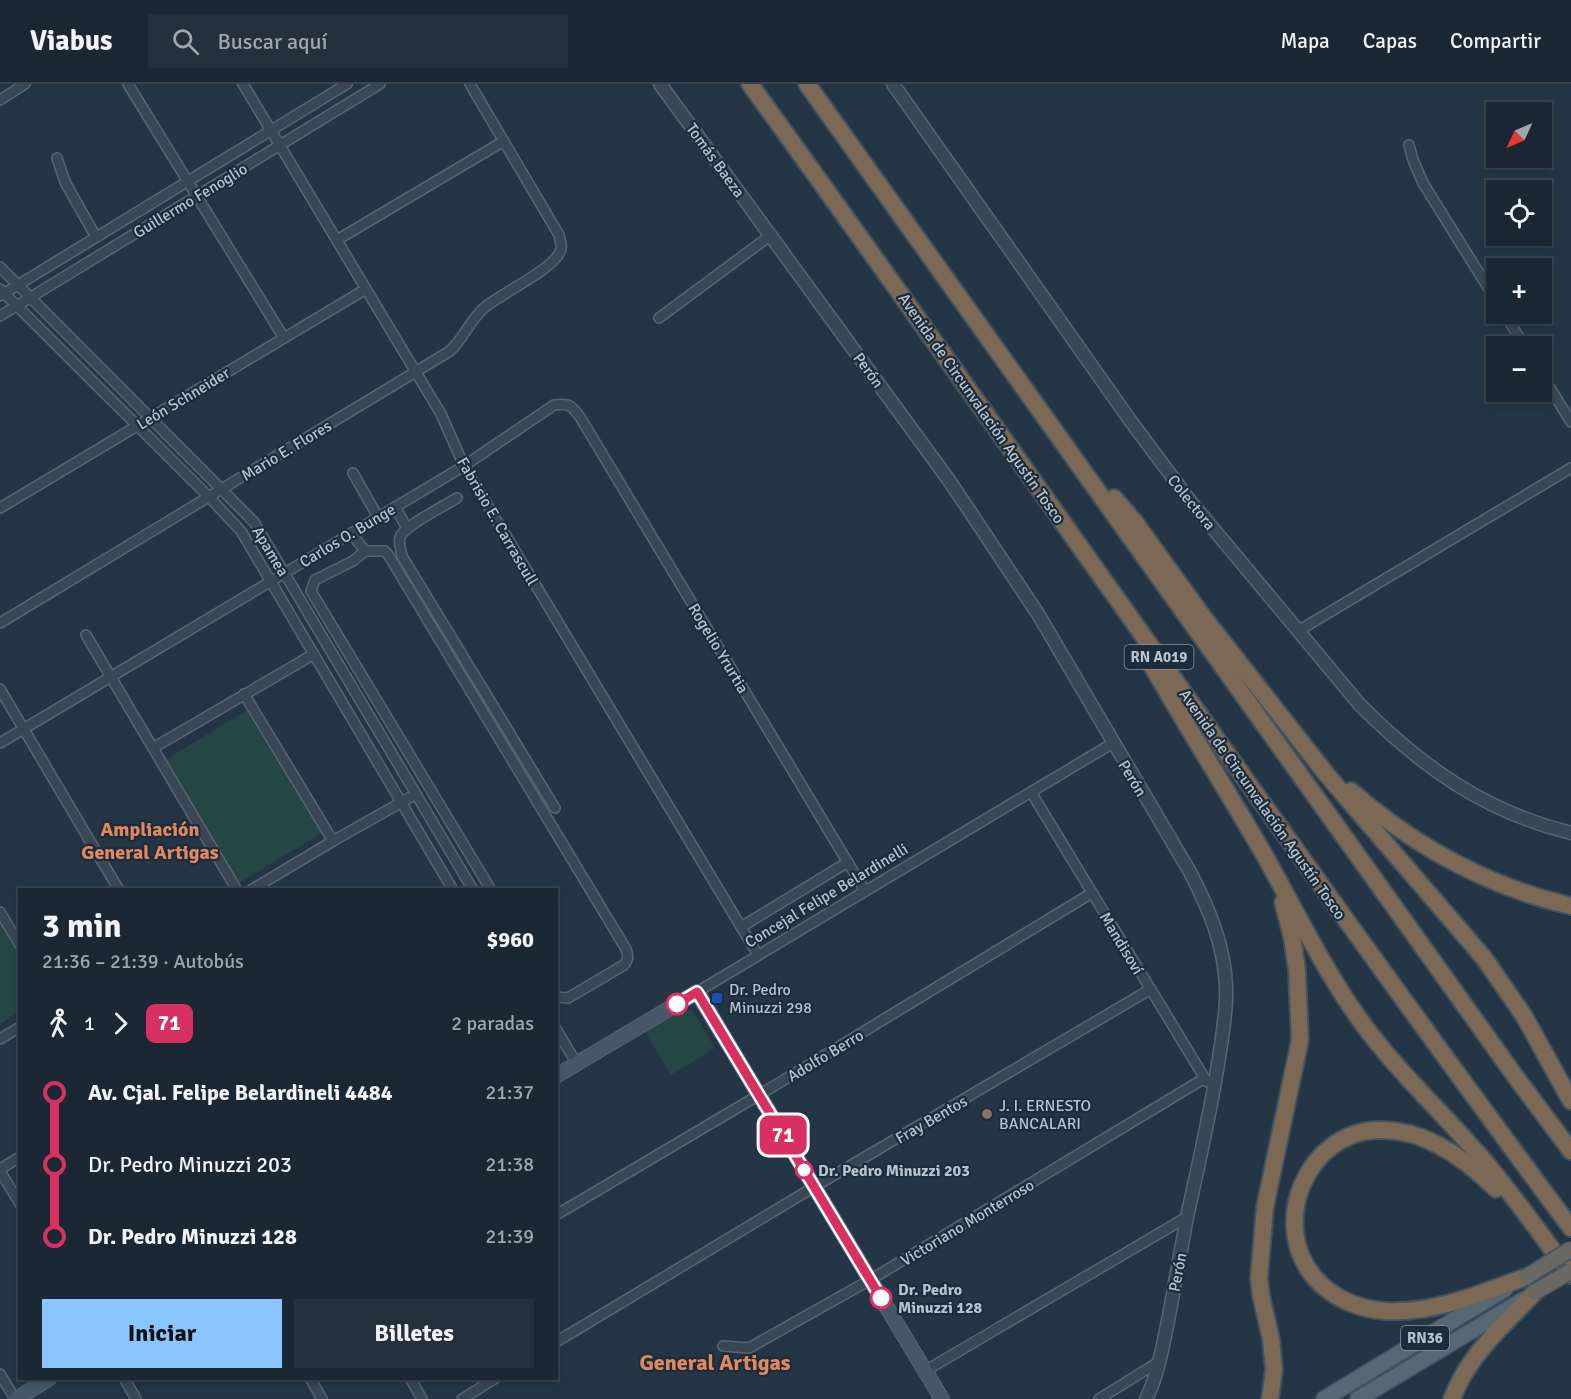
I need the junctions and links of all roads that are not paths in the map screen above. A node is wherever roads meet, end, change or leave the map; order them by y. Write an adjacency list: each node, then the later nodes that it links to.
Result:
1 (26, 84): 11 (street)
2 (128, 84): 17 (street)
3 (243, 84): 12 (street, Fabrisio E. Carrascull)
4 (347, 84): 12 (street, Guillermo Fenoglio)
5 (380, 84): 15 (street, Guillermo Fenoglio)
6 (470, 84): 13 (street)
7 (660, 84): 19 (street, Tomás Baeza)
8 (750, 84): 52 (highway, Avenida de Circunvalación Agustín Tosco / RN A019)
9 (807, 84): 34 (highway, RN A019)
10 (893, 84): 55 (street, Colectora)
11 (0, 100)
12 (271, 130): 15 (street, Fabrisio E. Carrascull); 17 (street, Guillermo Fenoglio)
13 (504, 141): 21 (street); 32 (street, Mario E. Flores)
14 (1409, 145): 23 (street)
15 (280, 146): 18 (street, Guillermo Fenoglio); 21 (street, Fabrisio E. Carrascull)
16 (57, 158): 20 (street)
17 (188, 181): 18 (street); 20 (street, Guillermo Fenoglio)
18 (197, 196): 27 (street, Guillermo Fenoglio); 31 (street)
19 (771, 235): 30 (street); 63 (street, Perón)
20 (96, 237): 24 (street, Guillermo Fenoglio)
21 (337, 240): 25 (street, Fabrisio E. Carrascull)
22 (0, 267): 24 (street, Apamea)
23 (1486, 284)
24 (18, 285): 26 (street, Guillermo Fenoglio); 27 (street, Apamea)
25 (366, 289): 31 (street, León Schneider); 32 (street, Fabrisio E. Carrascull)
26 (1, 293): 28 (street, Apamea)
27 (31, 298): 28 (street, Guillermo Fenoglio); 36 (street, Apamea)
28 (17, 306): 29 (street, Guillermo Fenoglio); 38 (street, Apamea)
29 (0, 316)
30 (659, 318)
31 (284, 338): 36 (street, León Schneider)
32 (415, 372): 39 (street, Fabrisio E. Carrascull); 42 (street, Mario E. Flores)
33 (1552, 391): 37 (street)
34 (1032, 400): 65 (highway); 99 (highway, RN A019)
35 (570, 405): 39 (street, Carlos O. Bunge); 72 (street, Rogelio Yrurtia)
36 (150, 417): 38 (street, León Schneider); 42 (street, Apamea)
37 (1571, 422)
38 (137, 425): 43 (street, Apamea); 46 (street, León Schneider)
39 (464, 466): 45 (street, Carlos O. Bunge); 84 (street, Fabrisio E. Carrascull)
40 (1571, 468): 55 (street)
41 (353, 473): 47 (street)
42 (222, 489): 43 (street, Mario E. Flores); 51 (street, Apamea)
43 (209, 497): 53 (street, Apamea); 54 (street, Mario E. Flores)
44 (457, 498): 48 (street)
45 (395, 507): 47 (street, Carlos O. Bunge); 48 (street)
46 (0, 508)
47 (378, 517): 49 (street, Carlos O. Bunge)
48 (407, 528): 69 (street)
49 (351, 533): 50 (street); 51 (street, Carlos O. Bunge)
50 (366, 551): 79 (street); 89 (street)
51 (284, 572): 53 (street, Carlos O. Bunge); 67 (street, Apamea)
52 (1102, 577): 73 (highway); 106 (highway, Avenida de Circunvalación Agustín Tosco / RN A019)
53 (271, 581): 57 (street, Apamea); 58 (street, Carlos O. Bunge)
54 (0, 623)
55 (1298, 631): 70 (street, Colectora)
56 (86, 635): 58 (street)
57 (314, 654): 60 (street); 68 (street, Apamea)
58 (111, 678): 61 (street, Carlos O. Bunge); 64 (street)
59 (0, 689): 61 (street)
60 (244, 694): 64 (street); 71 (street)
61 (24, 729): 62 (street, Carlos O. Bunge); 74 (street)
62 (0, 743)
63 (1113, 743): 66 (street, Concejal Felipe Belardinelli); 96 (street, Perón)
64 (153, 748): 75 (street)
65 (1309, 752): 82 (highway); 98 (highway)
66 (1031, 792): 80 (street, Concejal Felipe Belardinelli); 81 (street, Mandisoví)
67 (416, 794): 68 (street); 78 (street, Apamea)
68 (401, 802): 71 (street); 77 (street, Apamea)
69 (555, 808)
70 (1571, 833)
71 (333, 841): 76 (street)
72 (848, 862): 80 (street, Rogelio Yrurtia); 84 (street)
73 (1273, 873): 107 (highway); 129 (highway)
74 (118, 888)
75 (236, 888)
76 (254, 888)
77 (452, 888)
78 (472, 888)
79 (490, 888)
80 (865, 891): 86 (street, Concejal Felipe Belardinelli)
81 (1092, 893): 87 (street, Mandisoví); 97 (street, Adolfo Berro)
82 (1571, 906)
83 (0, 912): 85 (street)
84 (741, 927): 86 (street, Fabrisio E. Carrascull)
85 (18, 942)
86 (758, 955): 88 (street, Concejal Felipe Belardinelli)
87 (1151, 989): 95 (street, Mandisoví); 102 (street, Fray Bentos)
88 (697, 992): 93 (main road, Concejal Felipe Belardinelli); 97 (main road)
89 (558, 997)
90 (18, 1028): 92 (street)
91 (558, 1032): 93 (street)
92 (0, 1039)
93 (577, 1064): 94 (main road, Concejal Felipe Belardinelli)
94 (558, 1071)
95 (1205, 1078): 96 (street, Mandisoví); 109 (street, Victoriano Monterroso)
96 (1214, 1093): 105 (street, Perón)
97 (759, 1095): 102 (main road); 104 (street, Adolfo Berro)
98 (1571, 1101)
99 (1571, 1151)
100 (18, 1158): 101 (street)
101 (0, 1170): 103 (street)
102 (814, 1187): 109 (main road); 111 (street, Fray Bentos)
103 (18, 1201)
104 (558, 1214)
105 (1188, 1217): 113 (street, Perón); 114 (street)
106 (1571, 1228)
107 (1569, 1268): 108 (highway, RN36, bridge); 108 (highway); 110 (highway, RN36, bridge)
108 (1526, 1276): 130 (main road, RN36)
109 (870, 1280): 112 (street, Victoriano Monterroso); 114 (main road)
110 (1535, 1292): 131 (main road, RN36); 132 (highway)
111 (558, 1341)
112 (723, 1346)
113 (1160, 1361): 127 (street); 128 (street, Perón)
114 (925, 1371): 126 (main road)
115 (0, 1374): 121 (street)
116 (47, 1380): 121 (main road)
117 (125, 1380): 122 (street)
118 (311, 1380): 123 (street)
119 (411, 1380): 124 (street)
120 (493, 1380): 125 (street)
121 (15, 1399)
122 (136, 1399)
123 (322, 1399)
124 (422, 1399)
125 (462, 1399)
126 (942, 1399)
127 (1099, 1399)
128 (1146, 1399)
129 (1270, 1399)
130 (1324, 1399)
131 (1358, 1399)
132 (1452, 1399)

